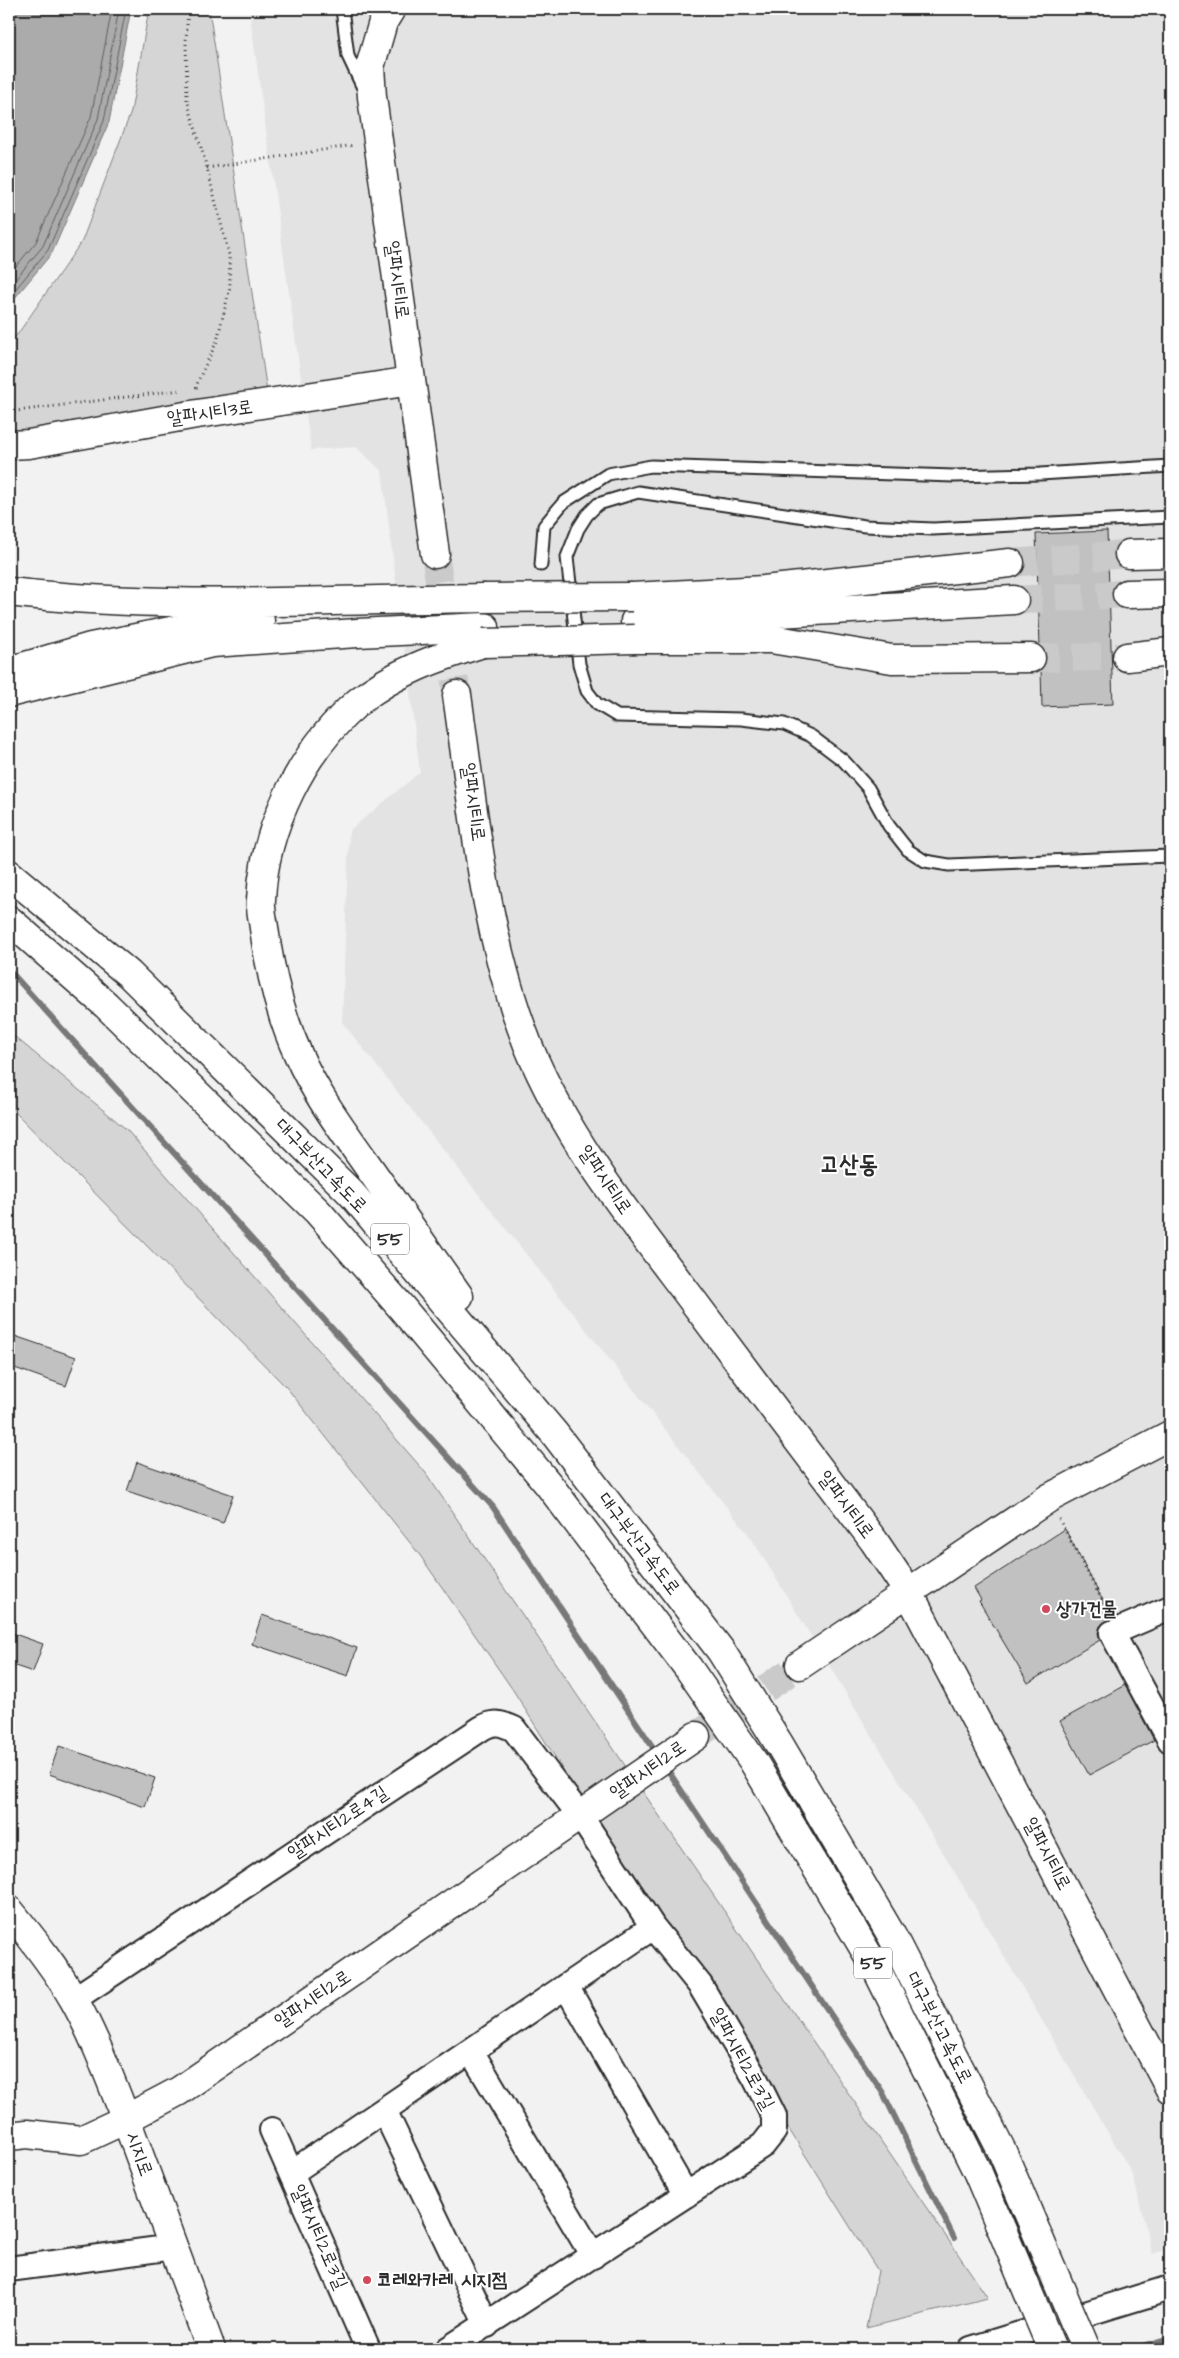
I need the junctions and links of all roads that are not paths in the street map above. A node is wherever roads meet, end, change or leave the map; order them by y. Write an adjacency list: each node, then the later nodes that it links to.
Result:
1 (342, 9): 3 (lane)
2 (391, 9): 3 (main road, 알파시티1로)
3 (374, 114): 4 (main road, 알파시티1로)
4 (411, 381): 5 (main road, 알파시티3로); 9 (main road, 알파시티1로)
5 (9, 445)
6 (1170, 466): 12 (lane)
7 (1170, 517): 25 (lane)
8 (1170, 553): 10 (main road)
9 (435, 554)
10 (1129, 554)
11 (1010, 563): 18 (main road)
12 (541, 565)
13 (9, 592): 17 (main road)
14 (1170, 593): 15 (main road)
15 (1127, 594)
16 (1014, 600): 18 (main road)
17 (483, 619): 18 (main road, bridge); 18 (main road, bridge); 22 (main road); 23 (main road); 28 (main road)
18 (634, 619): 21 (main road)
19 (1170, 652): 20 (main road)
20 (1126, 657)
21 (1031, 658)
22 (9, 671)
23 (9, 693)
24 (457, 695): 30 (main road, 알파시티1로)
25 (1170, 856)
26 (9, 874): 28 (main road, 대구부산고속도로 / 55)
27 (9, 920): 57 (main road, 대구부산고속도로 / 55, bridge)
28 (554, 1433): 58 (main road, 대구부산고속도로 / 55, bridge)
29 (1170, 1435): 30 (main road)
30 (909, 1593): 32 (main road); 41 (main road, 알파시티1로)
31 (1170, 1608): 34 (street)
32 (800, 1664)
33 (696, 1736): 35 (main road, 알파시티2로)
34 (1170, 1740)
35 (581, 1817): 37 (street, 알파시티2로3길); 39 (street, 알파시티2로4길); 43 (main road, 알파시티2로)
36 (9, 1910): 39 (main road)
37 (653, 1928): 38 (street, 알파시티2로3길); 47 (street, 알파시티2로3길)
38 (566, 1986): 40 (street, 알파시티2로3길); 47 (street)
39 (74, 1999): 43 (main road)
40 (471, 2051): 42 (street, 알파시티2로3길); 49 (street)
41 (1170, 2088)
42 (384, 2110): 46 (street, 알파시티2로3길); 52 (street)
43 (126, 2119): 45 (main road, 시지로); 48 (main road, 시지로)
44 (272, 2130): 46 (street)
45 (9, 2136)
46 (291, 2173): 54 (street, 알파시티2로3길)
47 (686, 2195): 49 (street, 알파시티2로3길)
48 (174, 2247): 50 (street); 53 (main road, 시지로)
49 (593, 2256): 52 (street, 알파시티2로3길)
50 (9, 2269)
51 (1170, 2288): 56 (street)
52 (487, 2324): 55 (street, 알파시티2로3길)
53 (211, 2349)
54 (368, 2349)
55 (448, 2349)
56 (971, 2349)
57 (1052, 2349)
58 (1086, 2349)

